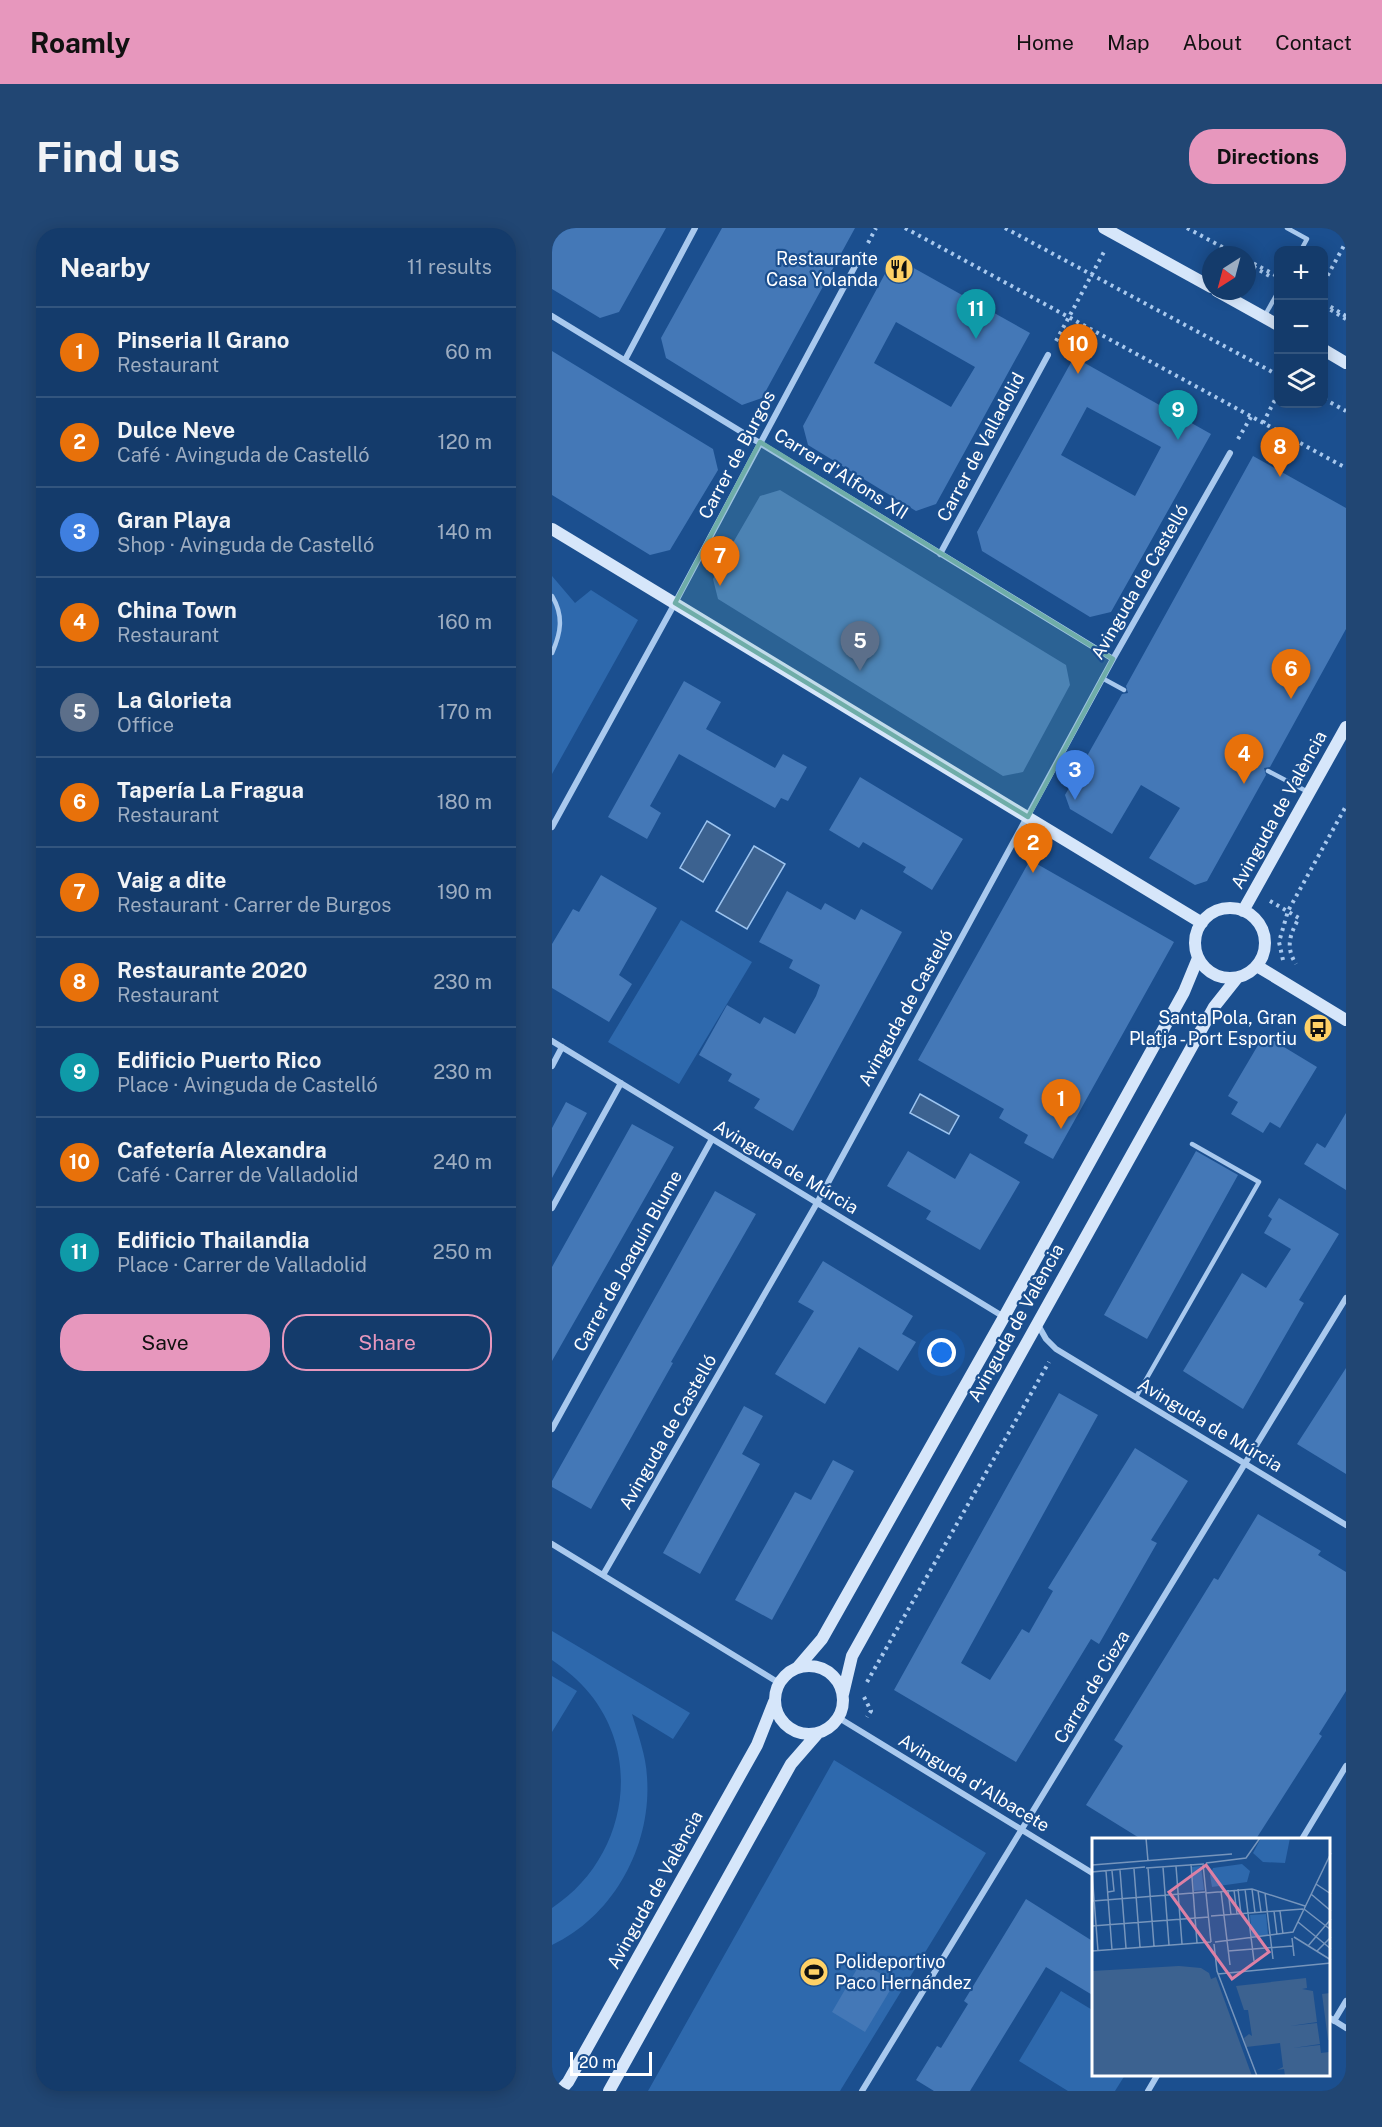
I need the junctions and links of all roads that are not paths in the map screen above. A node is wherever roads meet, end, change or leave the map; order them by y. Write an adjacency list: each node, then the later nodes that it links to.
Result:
1 (694, 228): 14 (street)
2 (1287, 228): 4 (lane)
3 (1109, 231): 6 (street)
4 (1303, 246)
5 (861, 255): 16 (street, Carrer de Burgos)
6 (1202, 282)
7 (1274, 298): 10 (lane)
8 (1233, 300): 10 (street)
9 (552, 316): 14 (street, Carrer d'Alfons XII)
10 (1264, 317): 11 (street)
11 (1274, 323)
12 (1328, 353): 15 (street)
13 (1048, 355): 19 (street, Carrer de Valladolid)
14 (625, 360): 16 (street, Carrer d'Alfons XII)
15 (1346, 363)
16 (760, 442): 19 (street, Carrer d'Alfons XII); 21 (street, Carrer de Burgos)
17 (1230, 453): 23 (street, Avinguda de Castelló)
18 (552, 529): 21 (street)
19 (940, 554): 23 (street, Carrer d'Alfons XII)
20 (552, 596): 22 (lane)
21 (675, 603): 29 (street); 30 (street, Carrer de Burgos)
22 (552, 653)
23 (1113, 658): 24 (street, Avinguda de Castelló)
24 (1102, 678): 25 (lane); 29 (street, Avinguda de Castelló)
25 (1124, 690)
26 (1346, 727): 28 (street, Avinguda de València)
27 (1268, 771): 28 (lane)
28 (1309, 792): 31 (street, Avinguda de València)
29 (1028, 817): 32 (street); 43 (street, Avinguda de Castelló)
30 (552, 827)
31 (1243, 911): 32 (street); 34 (street)
32 (1202, 923): 33 (street)
33 (1198, 958): 35 (street); 46 (street, Avinguda de València)
34 (1257, 966): 35 (street); 36 (street)
35 (1237, 978): 47 (street, Avinguda de València)
36 (1346, 1020)
37 (552, 1041): 38 (street, Avinguda de Múrcia)
38 (562, 1047): 39 (street); 40 (street, Avinguda de Múrcia)
39 (552, 1065)
40 (621, 1083): 41 (street, Avinguda de Múrcia); 44 (street)
41 (712, 1139): 43 (street, Avinguda de Múrcia); 49 (street, Carrer de Joaquín Blume)
42 (1192, 1144): 48 (lane)
43 (817, 1203): 46 (street, Avinguda de Múrcia); 53 (street, Avinguda de Castelló)
44 (552, 1208)
45 (1346, 1298): 50 (street, Carrer de Cieza)
46 (1004, 1317): 54 (street, Avinguda de València)
47 (1036, 1322): 48 (street, Avinguda de Múrcia); 56 (street, Avinguda de València)
48 (1136, 1397): 50 (street, Avinguda de Múrcia)
49 (552, 1429)
50 (1245, 1463): 51 (street, Avinguda de Múrcia); 61 (street, Carrer de Cieza)
51 (1346, 1525)
52 (552, 1544): 53 (street)
53 (603, 1575): 55 (street)
54 (798, 1667): 55 (street); 56 (street)
55 (779, 1683): 57 (street)
56 (843, 1694): 58 (street)
57 (774, 1702): 59 (street); 68 (street, Avinguda de València)
58 (839, 1718): 59 (street); 61 (street, Avinguda d'Albacete)
59 (818, 1733): 69 (street)
60 (1346, 1766): 62 (street)
61 (1023, 1830): 63 (street, Avinguda d'Albacete); 70 (street, Carrer de Cieza)
62 (1303, 1838)
63 (1092, 1873)
64 (1346, 2001): 65 (street)
65 (1332, 2019): 66 (street)
66 (1346, 2028)
67 (1157, 2076): 71 (street)
68 (560, 2091)
69 (609, 2091)
70 (862, 2091)
71 (1148, 2091)

